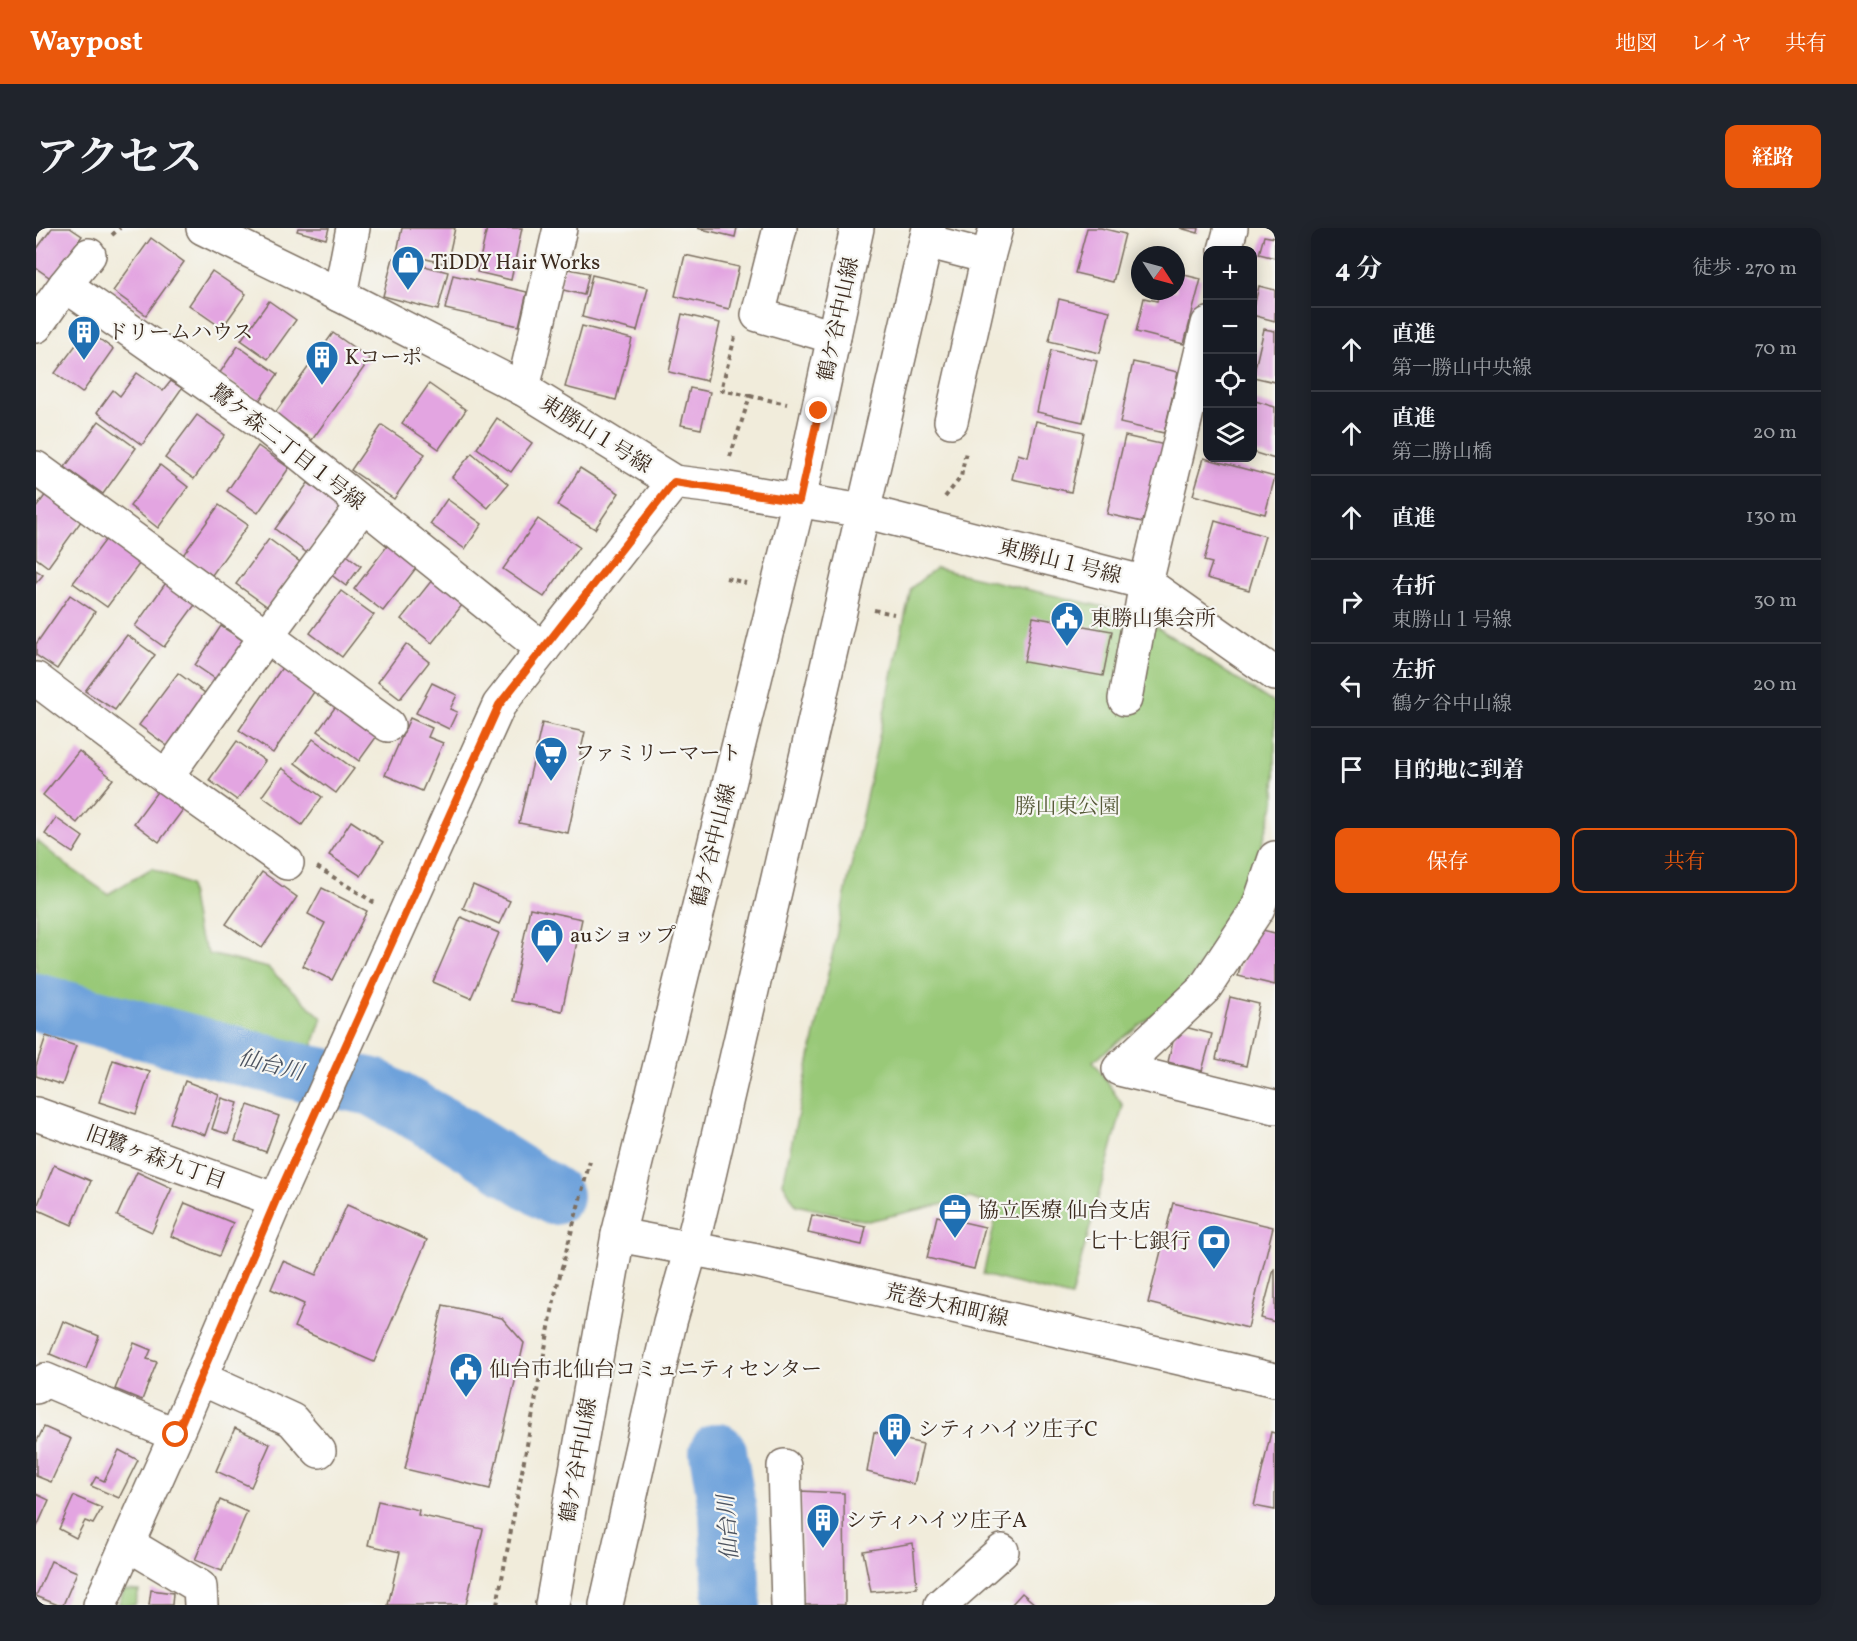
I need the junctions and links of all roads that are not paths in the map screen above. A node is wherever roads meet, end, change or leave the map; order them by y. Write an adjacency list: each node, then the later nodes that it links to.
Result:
1 (203, 228): 12 (street, 東勝山１号線)
2 (353, 228): 12 (street)
3 (560, 228): 16 (street)
4 (780, 228): 14 (street)
5 (857, 228): 14 (street, 鶴ケ谷中山線)
6 (1231, 228): 9 (street)
7 (927, 234): 8 (street); 22 (street)
8 (992, 243): 17 (street)
9 (1226, 246)
10 (89, 255): 11 (street)
11 (65, 285): 13 (street); 21 (street, 鷺ケ森二丁目１号線)
12 (340, 295): 16 (street, 東勝山１号線)
13 (36, 326)
14 (834, 337): 20 (street, 鶴ケ谷中山線)
15 (1203, 345): 23 (street)
16 (524, 389): 19 (street, 東勝山１号線)
17 (951, 421)
18 (36, 468): 24 (street)
19 (674, 482): 20 (street, 東勝山１号線); 25 (street)
20 (799, 501): 22 (street, 東勝山１号線); 37 (street, 鶴ケ谷中山線)
21 (363, 505): 24 (street); 25 (street, 鷺ケ森二丁目１号線)
22 (863, 511): 23 (street, 東勝山１号線); 38 (street)
23 (1146, 583): 26 (street, 東勝山１号線); 28 (street)
24 (267, 635): 29 (street); 30 (street)
25 (543, 649): 36 (street)
26 (1275, 674)
27 (36, 679): 30 (street)
28 (1125, 699)
29 (388, 725)
30 (166, 777): 32 (street)
31 (1275, 858): 33 (street)
32 (287, 863)
33 (1267, 910): 34 (street)
34 (1275, 1107)
35 (36, 1114): 36 (street, 旧鷺ヶ森九丁目)
36 (276, 1200): 39 (street)
37 (618, 1235): 38 (street, 荒巻大和町線); 49 (street, 鶴ケ谷中山線)
38 (691, 1249): 40 (street, 荒巻大和町線); 50 (street)
39 (200, 1378): 42 (street); 43 (street)
40 (1275, 1380)
41 (36, 1387): 42 (street)
42 (176, 1435): 45 (street)
43 (319, 1451)
44 (784, 1466): 51 (street)
45 (128, 1544): 47 (street); 48 (street)
46 (1002, 1551): 52 (street)
47 (100, 1605)
48 (201, 1605)
49 (552, 1605)
50 (606, 1605)
51 (788, 1605)
52 (941, 1605)

